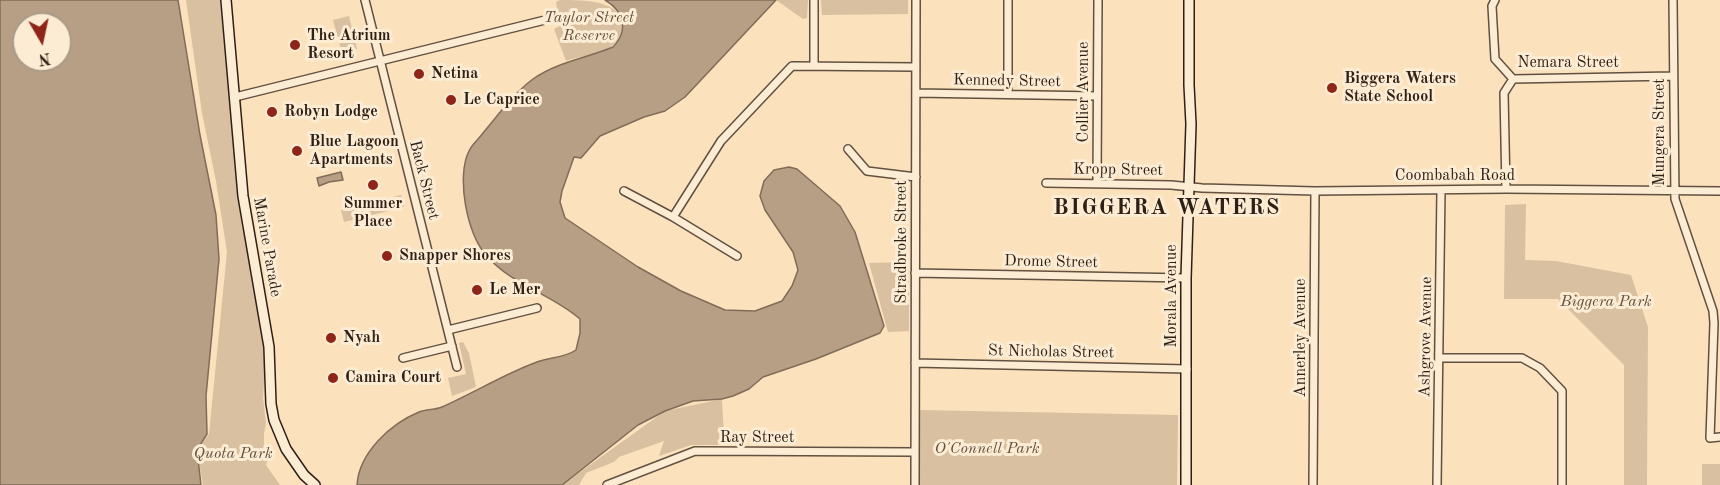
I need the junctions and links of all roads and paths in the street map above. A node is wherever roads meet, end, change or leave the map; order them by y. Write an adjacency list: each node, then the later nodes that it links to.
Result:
1 (226, 0): 19 (main road, Marine Parade)
2 (365, 0): 11 (street, Back Street)
3 (814, 0): 12 (street)
4 (916, 0): 13 (street, Stradbroke Street)
5 (1008, 0): 17 (street)
6 (1098, 0): 18 (street, Collier Avenue)
7 (1189, 0): 24 (main road, Morala Avenue)
8 (1495, 0): 15 (street, Nemara Street)
9 (1673, 0): 14 (street, Mungera Street)
10 (549, 19): 11 (street)
11 (380, 60): 19 (street); 37 (street, Back Street)
12 (814, 66): 13 (street); 31 (street)
13 (915, 67): 16 (street, Stradbroke Street)
14 (1673, 76): 15 (street, Nemara Street); 30 (street, Mungera Street)
15 (1513, 79): 25 (street)
16 (916, 93): 17 (street, Kennedy Street); 21 (street, Stradbroke Street)
17 (1008, 94): 18 (street, Kennedy Street)
18 (1097, 96): 23 (street, Collier Avenue)
19 (235, 97): 46 (main road, Marine Parade)
20 (848, 149): 21 (street)
21 (916, 177): 33 (street, Stradbroke Street)
22 (1046, 183): 23 (street, Kropp Street)
23 (1097, 183): 24 (street, Kropp Street)
24 (1190, 187): 26 (street, Coombabah Road); 34 (main road, Morala Avenue)
25 (1506, 189): 27 (street, Coombabah Road); 30 (street, Coombabah Road)
26 (1315, 190): 27 (street, Coombabah Road); 50 (street, Annerley Avenue)
27 (1441, 190): 40 (street, Ashgrove Avenue)
28 (624, 191): 31 (street)
29 (1720, 191): 30 (street, Coombabah Road)
30 (1674, 192): 36 (street, Mungera Street)
31 (673, 216): 32 (street)
32 (737, 256)
33 (915, 273): 34 (street, Drome Street); 41 (street, Stradbroke Street)
34 (1186, 279): 43 (main road, Morala Avenue)
35 (537, 308): 37 (street)
36 (1717, 322): 44 (street, Mungera Street)
37 (448, 330): 38 (street, Back Street)
38 (452, 346): 39 (street); 42 (street, Back Street)
39 (403, 358)
40 (1439, 358): 51 (street, Ashgrove Avenue); 52 (street)
41 (915, 363): 43 (street, St Nicholas Street); 45 (street, Stradbroke Street)
42 (458, 367)
43 (1187, 369): 49 (main road, Morala Avenue)
44 (1720, 437)
45 (914, 452): 47 (street, Ray Street); 48 (street, Stradbroke Street)
46 (315, 485)
47 (607, 485)
48 (915, 485)
49 (1186, 485)
50 (1313, 485)
51 (1437, 485)
52 (1562, 485)

